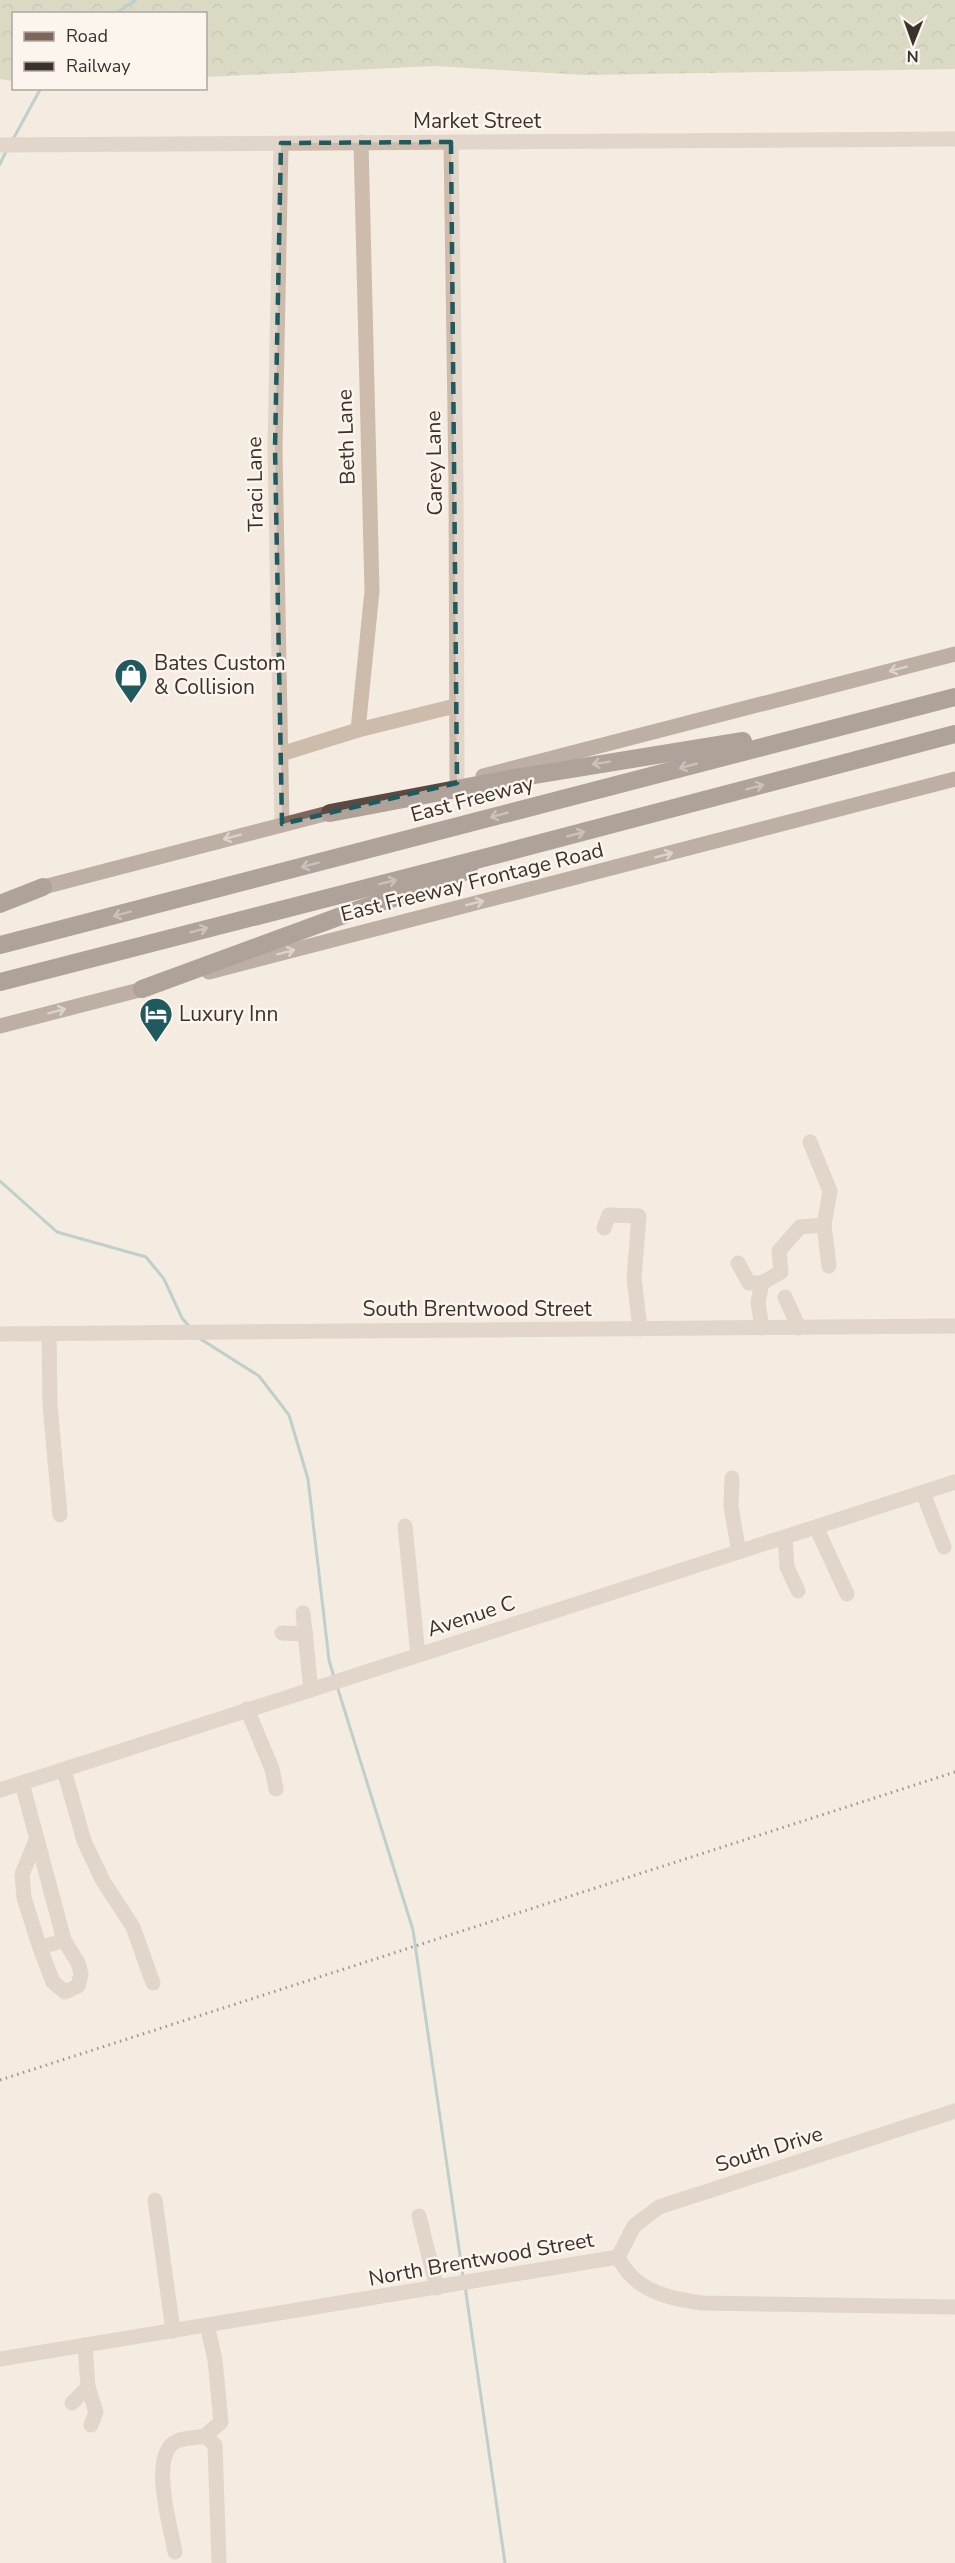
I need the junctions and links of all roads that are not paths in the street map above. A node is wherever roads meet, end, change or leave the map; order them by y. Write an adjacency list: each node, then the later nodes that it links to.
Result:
1 (955, 139): 3 (street, Market Street)
2 (361, 142): 3 (street, Market Street); 4 (street, Market Street); 10 (street, Beth Lane)
3 (451, 142): 8 (street, Carey Lane)
4 (281, 143): 5 (street, Market Street); 12 (street, Traci Lane)
5 (0, 145)
6 (955, 654): 14 (main road, one-way to 14)
7 (955, 697): 9 (highway, East Freeway)
8 (455, 706): 10 (street); 14 (street, Carey Lane)
9 (866, 720): 15 (highway, one-way to 15); 21 (highway, East Freeway, one-way to 21)
10 (358, 730): 12 (street)
11 (955, 734): 17 (highway, one-way to 11)
12 (281, 754): 16 (street, Traci Lane)
13 (955, 779): 23 (main road, East Freeway Frontage Road, one-way to 13)
14 (457, 783): 15 (main road)
15 (330, 813): 16 (main road)
16 (282, 824): 18 (main road, one-way to 18)
17 (499, 854): 22 (highway, one-way to 17); 23 (highway)
18 (43, 887): 19 (main road); 20 (highway)
19 (0, 898)
20 (0, 904)
21 (0, 945)
22 (0, 982)
23 (142, 989): 24 (main road, East Freeway Frontage Road, one-way to 23)
24 (0, 1026)
25 (810, 1142): 26 (street)
26 (824, 1225): 29 (street); 30 (street)
27 (604, 1228): 35 (street)
28 (738, 1263): 30 (street)
29 (829, 1266)
30 (762, 1282): 33 (street)
31 (785, 1297): 34 (street)
32 (955, 1326): 34 (street, South Brentwood Street)
33 (762, 1328): 34 (street, South Brentwood Street); 35 (street, South Brentwood Street)
34 (799, 1328)
35 (640, 1329): 36 (street, South Brentwood Street)
36 (49, 1333): 37 (street, South Brentwood Street); 41 (street)
37 (0, 1334)
38 (732, 1478): 46 (street)
39 (955, 1482): 40 (street, Avenue C)
40 (923, 1493): 43 (street, Avenue C); 45 (street)
41 (60, 1515)
42 (405, 1526): 52 (street)
43 (816, 1527): 44 (street, Avenue C); 48 (street)
44 (785, 1537): 46 (street, Avenue C); 47 (street)
45 (944, 1547)
46 (739, 1552): 52 (street, Avenue C)
47 (798, 1591)
48 (847, 1594)
49 (303, 1613): 51 (street)
50 (282, 1633): 51 (street)
51 (306, 1634): 53 (street)
52 (418, 1655): 53 (street, Avenue C)
53 (311, 1690): 54 (street, Avenue C)
54 (247, 1709): 55 (street, Avenue C); 57 (street)
55 (64, 1770): 56 (street, Avenue C); 62 (street)
56 (22, 1784): 58 (street, Avenue C); 59 (street)
57 (276, 1789)
58 (0, 1790)
59 (37, 1838): 60 (street); 61 (street)
60 (64, 1940): 61 (street); 61 (street)
61 (40, 1948)
62 (153, 1983)
63 (955, 2111): 66 (street, South Drive)
64 (155, 2200): 70 (street)
65 (419, 2216): 67 (street)
66 (618, 2257): 67 (street, North Brentwood Street); 68 (street, North Brentwood Street)
67 (437, 2288): 69 (street, North Brentwood Street)
68 (955, 2307)
69 (207, 2325): 70 (street, North Brentwood Street); 76 (street)
70 (173, 2331): 71 (street, North Brentwood Street)
71 (85, 2345): 72 (street, North Brentwood Street); 73 (street)
72 (0, 2359)
73 (88, 2387): 74 (street); 75 (street)
74 (72, 2403)
75 (91, 2425)
76 (205, 2436): 77 (street); 78 (street)
77 (175, 2552)
78 (219, 2563)

